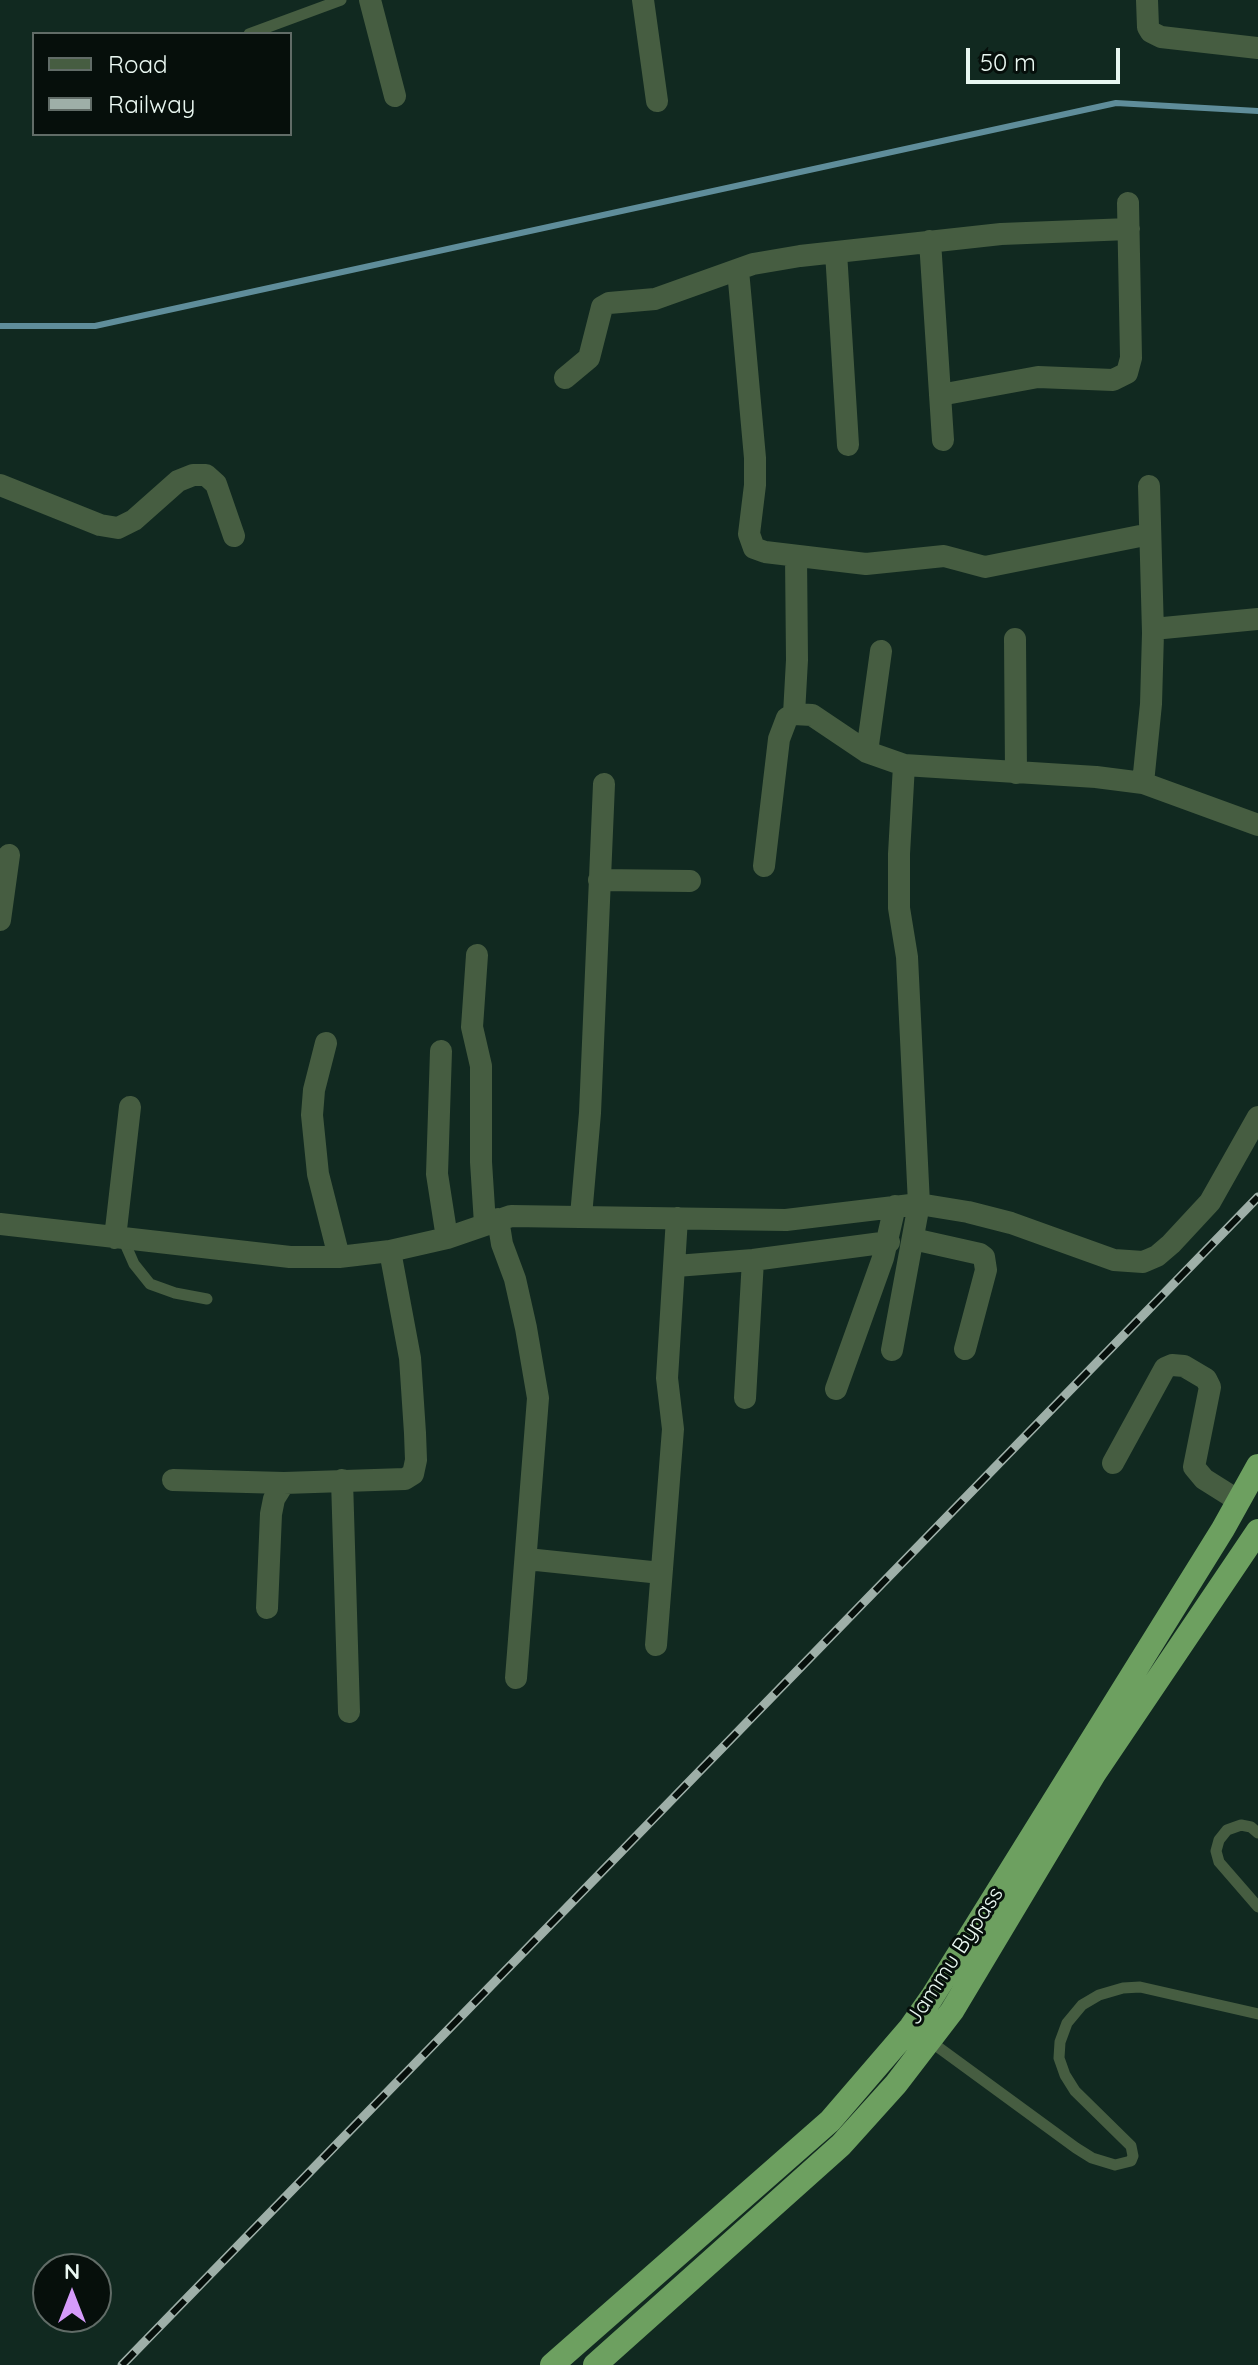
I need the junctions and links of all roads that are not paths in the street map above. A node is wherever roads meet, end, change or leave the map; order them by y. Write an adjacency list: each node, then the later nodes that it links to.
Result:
1 (341, 0): 5 (lane)
2 (370, 0): 7 (street)
3 (643, 0): 8 (street)
4 (1147, 0): 6 (street)
5 (254, 32)
6 (1258, 48)
7 (395, 96)
8 (657, 101)
9 (1128, 203): 10 (street)
10 (1129, 229): 11 (street); 15 (street)
11 (930, 241): 12 (street); 15 (street)
12 (836, 252): 13 (street); 17 (street)
13 (738, 270): 14 (street); 22 (street)
14 (565, 378)
15 (940, 395): 16 (street)
16 (943, 440)
17 (848, 445)
18 (0, 485): 21 (street)
19 (1149, 486): 20 (street)
20 (1150, 534): 22 (street); 24 (street)
21 (234, 536)
22 (796, 556): 27 (street)
23 (1258, 619): 24 (street)
24 (1153, 629): 31 (street)
25 (1015, 639): 30 (street)
26 (881, 651): 28 (street)
27 (794, 714): 28 (street); 35 (street)
28 (867, 752): 29 (street)
29 (904, 765): 30 (street); 45 (street)
30 (1016, 773): 31 (street)
31 (1143, 783): 33 (street)
32 (604, 784): 36 (street)
33 (1258, 825)
34 (9, 855): 38 (street)
35 (764, 866)
36 (599, 880): 37 (street); 44 (street)
37 (690, 881)
38 (0, 920)
39 (477, 955): 48 (street)
40 (326, 1043): 52 (street)
41 (441, 1051): 50 (street)
42 (130, 1107): 49 (street)
43 (1258, 1117): 45 (street)
44 (581, 1216): 48 (street); 51 (street)
45 (916, 1223): 47 (street); 56 (street); 57 (street)
46 (0, 1224): 49 (street)
47 (892, 1226): 51 (street); 53 (street); 58 (street)
48 (496, 1229): 50 (street); 67 (street)
49 (119, 1238): 52 (street); 55 (lane)
50 (447, 1238): 54 (street)
51 (677, 1244): 53 (street); 68 (street)
52 (339, 1257): 54 (street)
53 (753, 1260): 59 (street)
54 (394, 1267): 63 (street)
55 (207, 1299)
56 (965, 1349)
57 (892, 1350)
58 (836, 1389)
59 (745, 1398)
60 (1113, 1463): 65 (street)
61 (1258, 1466): 65 (highway, Jammu Bypass)
62 (173, 1480): 64 (street)
63 (342, 1480): 64 (street); 72 (street)
64 (284, 1483): 69 (street)
65 (1239, 1501): 76 (highway, Jammu Bypass)
66 (1258, 1531): 76 (highway, Jammu Bypass)
67 (527, 1559): 68 (street); 71 (street)
68 (661, 1573): 70 (street)
69 (267, 1608)
70 (656, 1645)
71 (516, 1678)
72 (349, 1712)
73 (1258, 1833): 74 (lane)
74 (1258, 1907)
75 (1258, 2014): 76 (lane)
76 (920, 2034): 77 (highway, Jammu Bypass); 78 (highway, Jammu Bypass)
77 (552, 2365)
78 (595, 2365)

